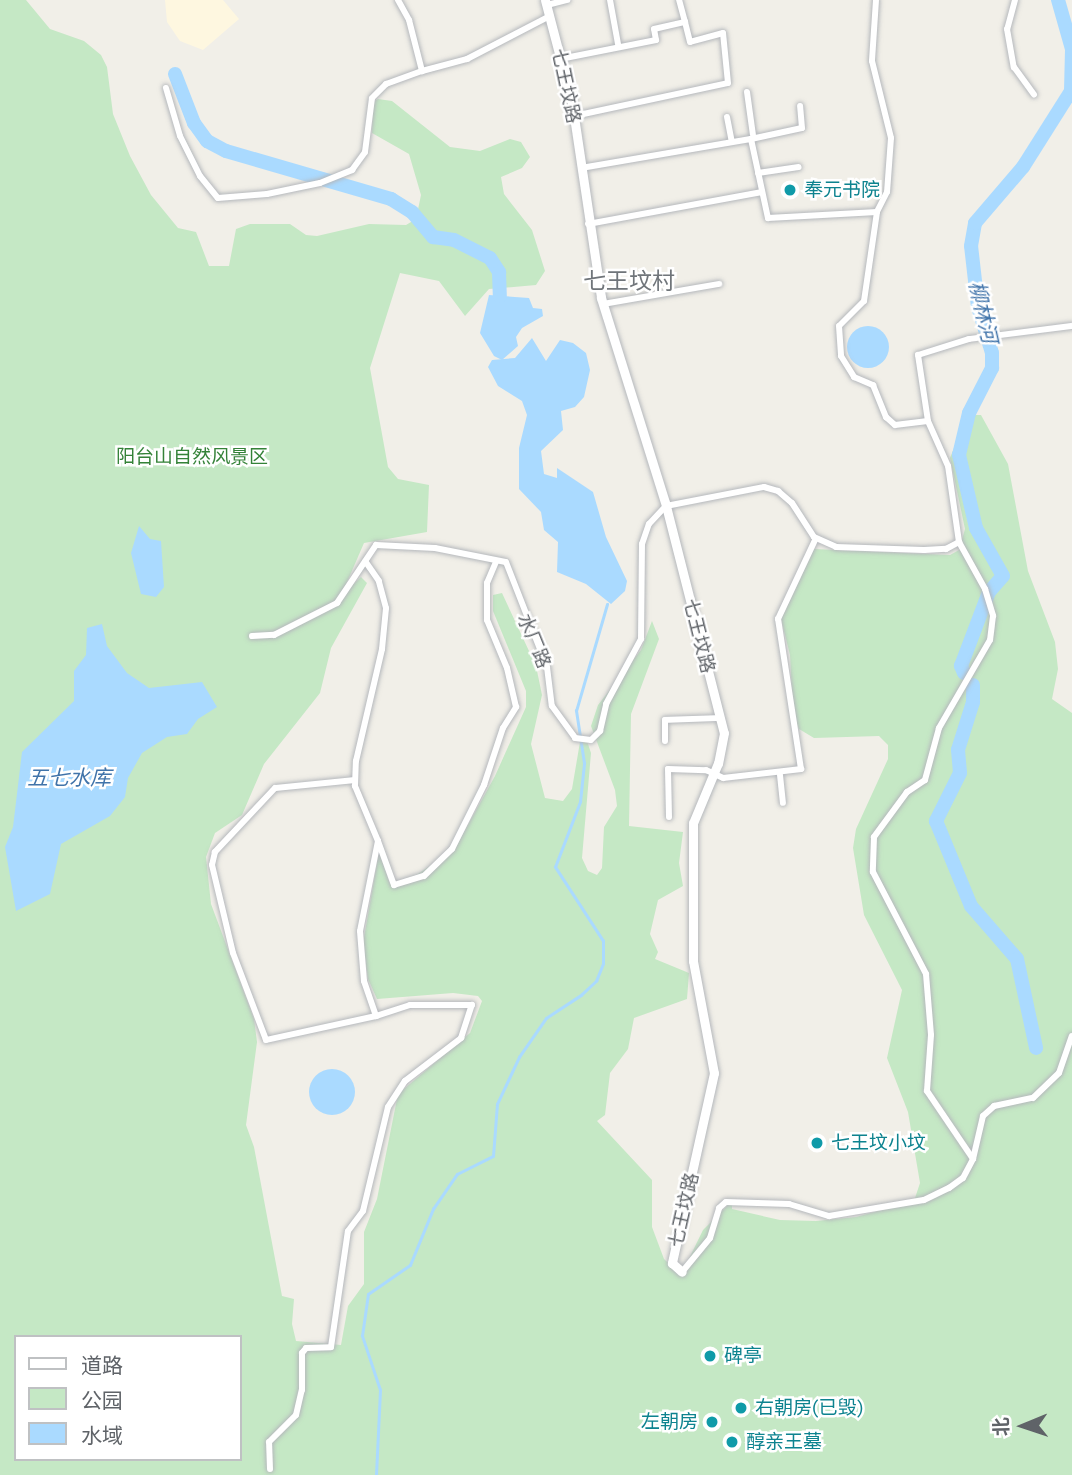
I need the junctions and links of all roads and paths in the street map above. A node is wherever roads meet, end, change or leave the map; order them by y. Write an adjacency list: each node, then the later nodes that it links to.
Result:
1 (398, 0): 12 (street)
2 (568, 0): 7 (street)
3 (610, 0): 10 (street)
4 (679, 0): 9 (street)
5 (876, 0): 25 (street)
6 (1015, 0): 15 (street)
7 (546, 3): 8 (street, 七王坟路)
8 (550, 16): 11 (street, 七王坟路); 12 (street)
9 (685, 22): 10 (street); 17 (street)
10 (618, 44): 11 (street)
11 (561, 59): 17 (street, 七王坟路)
12 (422, 72): 13 (street)
13 (166, 88)
14 (747, 92): 19 (street)
15 (1034, 95)
16 (800, 106): 19 (street)
17 (573, 116): 22 (street, 七王坟路)
18 (727, 117): 20 (street)
19 (752, 137): 20 (street); 23 (street)
20 (732, 142): 22 (street)
21 (799, 167): 23 (street)
22 (579, 168): 26 (street, 七王坟路)
23 (758, 173): 24 (street)
24 (762, 192): 25 (street); 26 (street)
25 (877, 212): 30 (street)
26 (588, 223): 28 (street, 七王坟路)
27 (719, 284): 28 (street)
28 (603, 304): 31 (street, 七王坟路)
29 (1072, 326): 30 (street)
30 (928, 421): 33 (street)
31 (666, 506): 32 (street); 35 (street, 水厂路); 37 (street, 七王坟路)
32 (816, 538): 33 (street); 39 (street)
33 (959, 542): 47 (street)
34 (365, 561): 35 (street); 36 (street); 41 (street)
35 (496, 562): 44 (street)
36 (252, 636)
37 (720, 718): 38 (street); 40 (street, 七王坟路)
38 (666, 741)
39 (780, 775): 40 (street); 42 (street)
40 (712, 776): 43 (street); 48 (street, 七王坟路)
41 (355, 780): 44 (street); 45 (street)
42 (783, 803)
43 (669, 817)
44 (378, 841): 45 (street)
45 (376, 1016): 49 (street)
46 (1072, 1036): 47 (street)
47 (973, 1159): 48 (street)
48 (682, 1272)
49 (270, 1469)

